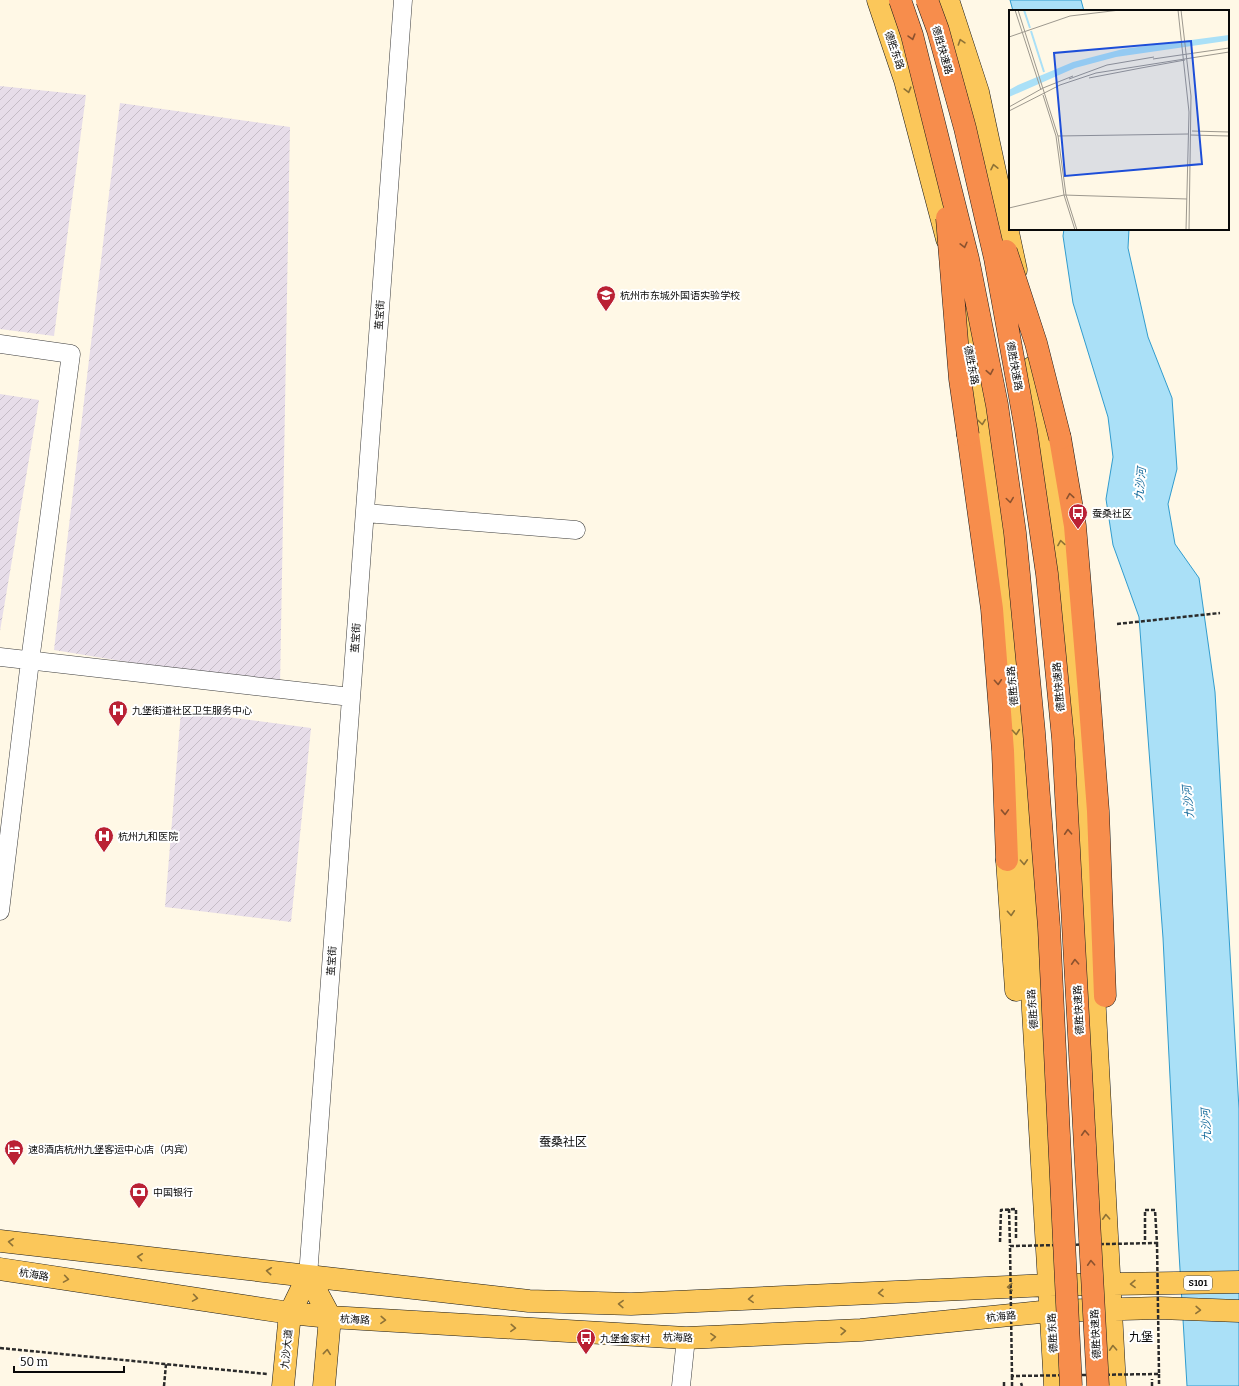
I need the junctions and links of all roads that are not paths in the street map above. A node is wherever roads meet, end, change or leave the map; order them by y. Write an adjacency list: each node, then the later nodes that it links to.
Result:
1 (403, 0): 9 (street, 茧宝街)
2 (878, 0): 23 (main road, 德胜东路, one-way to 23)
3 (900, 0): 7 (highway, one-way to 7, bridge)
4 (927, 0): 6 (highway, 德胜快速路, bridge)
5 (948, 0): 17 (main road, one-way to 5)
6 (965, 128): 16 (highway, one-way to 6, bridge); 35 (highway, 德胜快速路, one-way to 6, bridge)
7 (941, 153): 14 (highway, one-way to 14, bridge); 34 (highway, one-way to 34, bridge)
8 (0, 344): 12 (street)
9 (365, 513): 10 (street); 13 (street, 茧宝街)
10 (576, 530)
11 (0, 657): 12 (street)
12 (30, 661): 13 (street); 15 (street)
13 (351, 697): 20 (street, 茧宝街)
14 (1008, 860): 23 (main road, one-way to 23)
15 (0, 911)
16 (1105, 996): 17 (main road)
17 (1102, 1137): 22 (main road, one-way to 17)
18 (0, 1241): 20 (main road, one-way to 18)
19 (0, 1269): 27 (main road, 杭海路, one-way to 27)
20 (308, 1276): 23 (main road, one-way to 20); 27 (main road); 28 (main road)
21 (1239, 1282): 22 (main road, S101, one-way to 22)
22 (1109, 1284): 23 (main road); 24 (main road)
23 (1046, 1285): 25 (main road, 德胜东路)
24 (1110, 1309): 25 (main road, 杭海路); 26 (main road, 杭海路, one-way to 26); 36 (main road, one-way to 24)
25 (1051, 1311): 29 (main road, 杭海路, one-way to 25); 33 (main road, 德胜东路)
26 (1239, 1311)
27 (290, 1313): 28 (main road, 杭海路); 30 (main road, 九沙大道)
28 (330, 1317): 29 (main road, 杭海路, one-way to 29); 31 (main road, one-way to 28)
29 (686, 1338): 32 (street)
30 (283, 1381)
31 (324, 1386)
32 (681, 1386)
33 (1055, 1386)
34 (1072, 1386)
35 (1098, 1386)
36 (1114, 1386)

